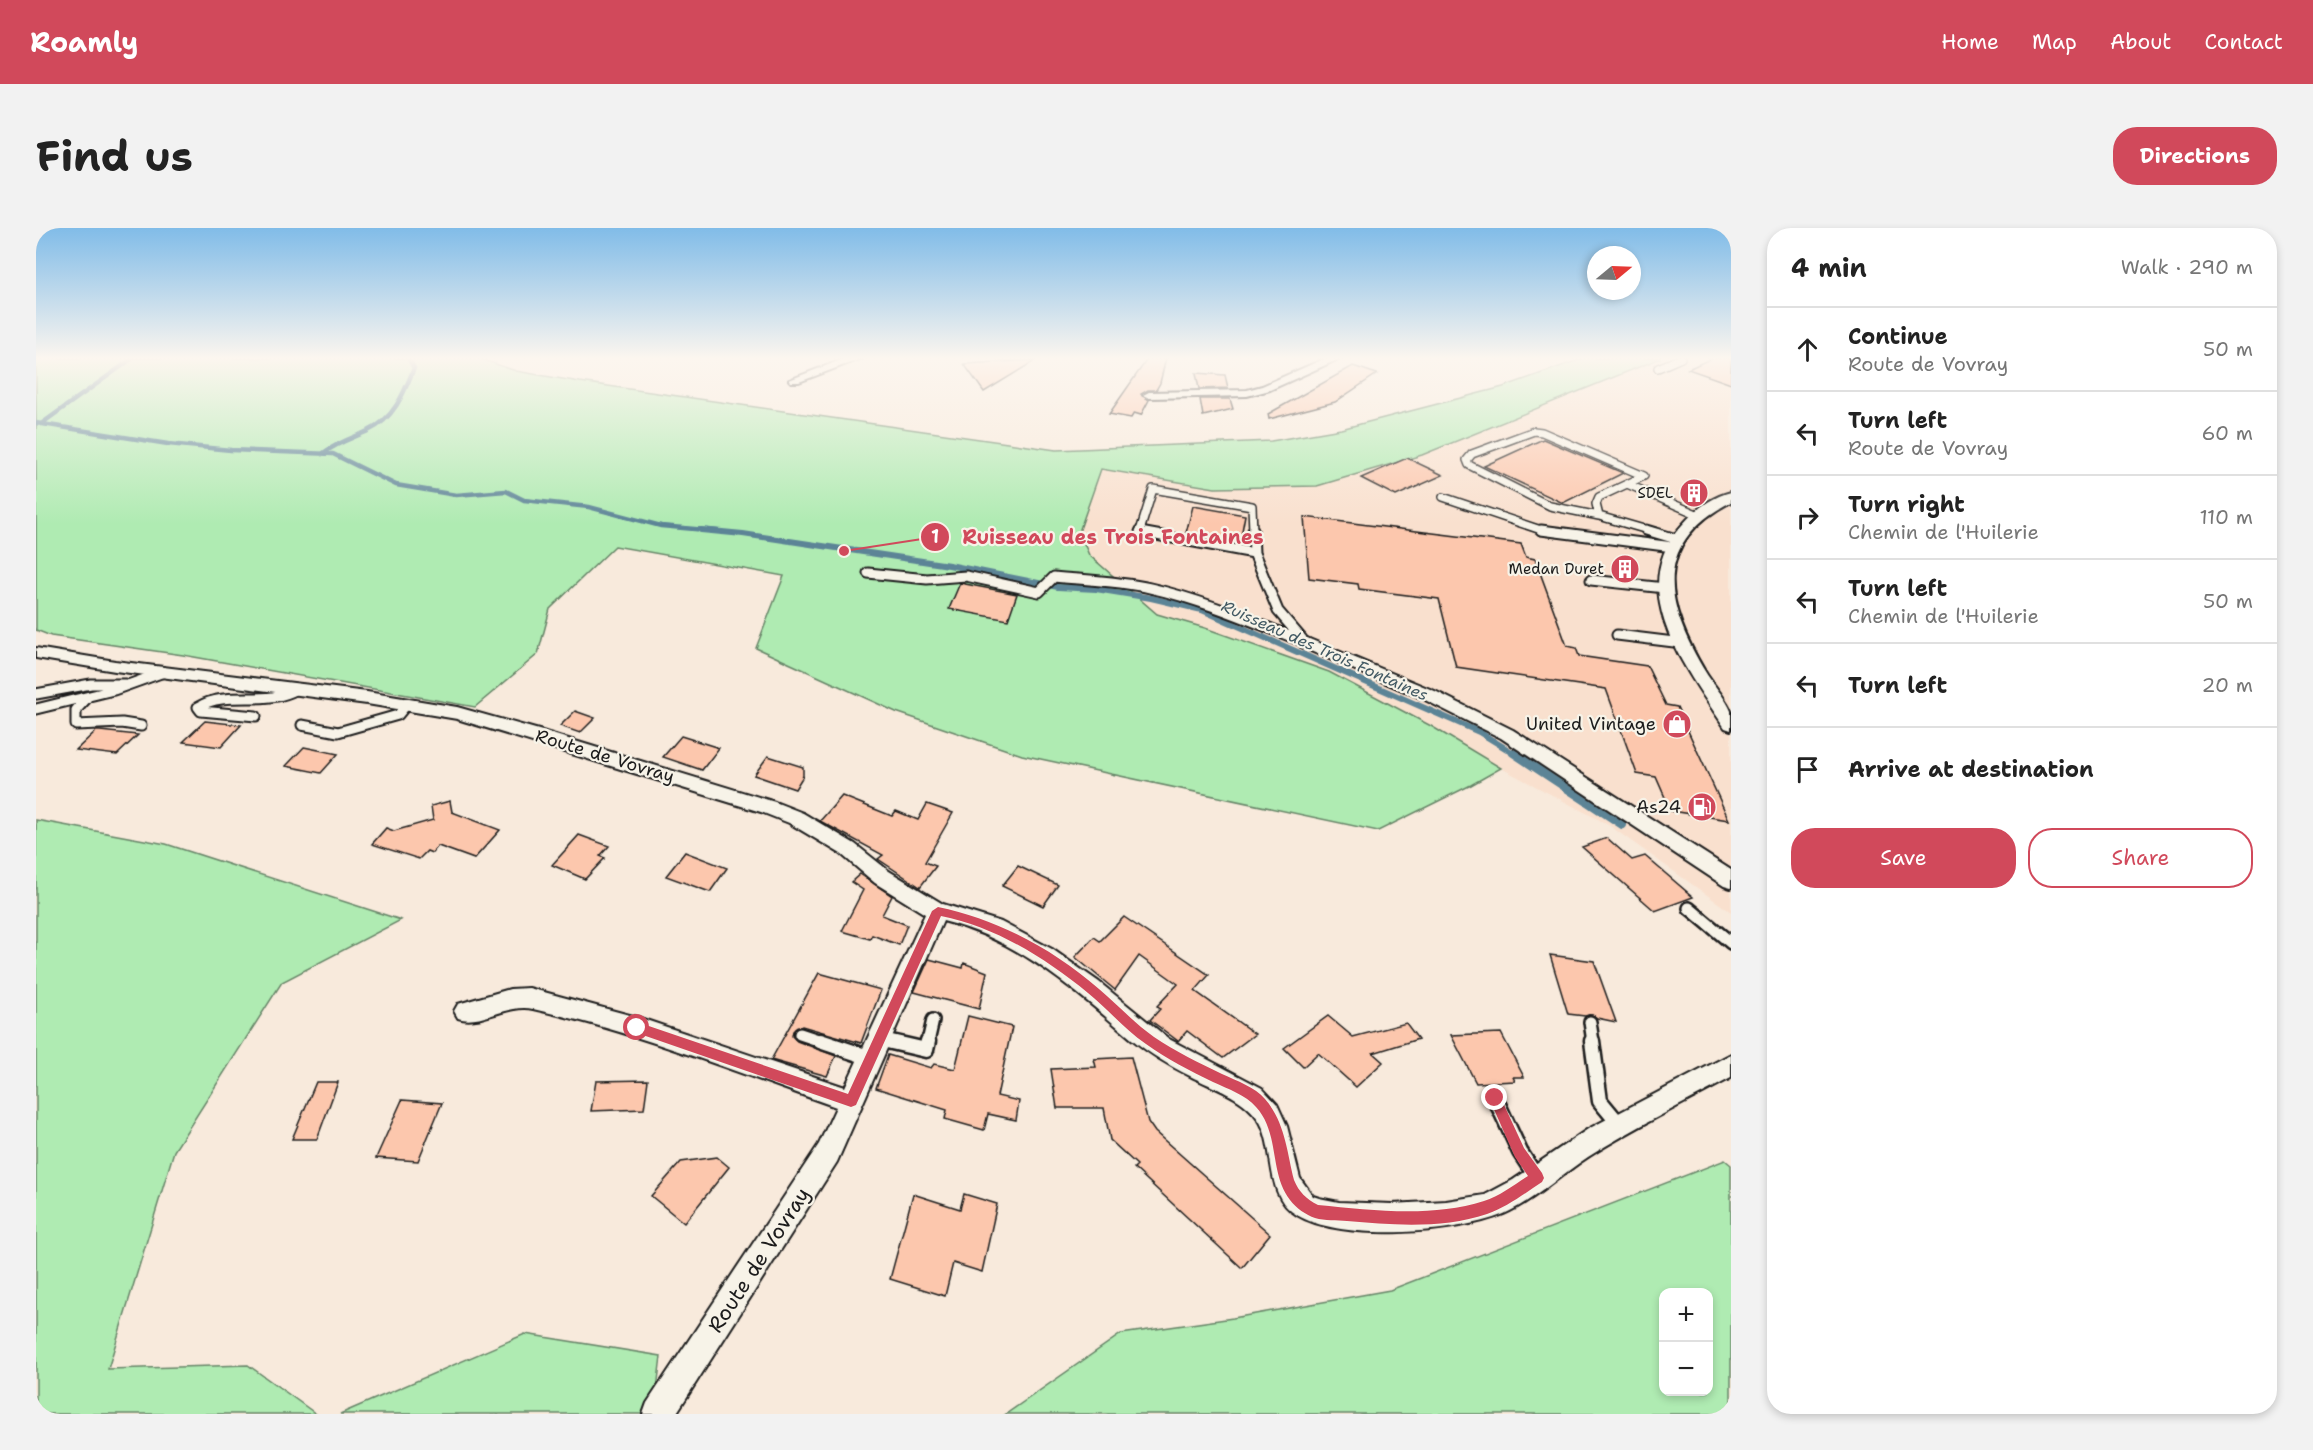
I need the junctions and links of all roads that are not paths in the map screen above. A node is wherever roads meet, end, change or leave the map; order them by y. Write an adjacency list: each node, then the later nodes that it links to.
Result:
1 (1627, 484): 4 (lane); 5 (lane); 5 (lane)
2 (1731, 496): 4 (street)
3 (1443, 497): 6 (lane)
4 (1699, 515): 6 (street)
5 (1599, 516): 6 (lane)
6 (1675, 543): 10 (street)
7 (1254, 553): 7 (lane); 12 (lane)
8 (868, 573): 12 (lane)
9 (1591, 580): 10 (lane)
10 (1665, 588): 13 (street)
11 (1617, 635): 13 (lane)
12 (1307, 643): 26 (street)
13 (1682, 643): 23 (street)
14 (36, 653): 15 (street, Route de Vovray)
15 (164, 672): 16 (lane); 17 (street, Route de Vovray)
16 (130, 684): 18 (lane); 19 (lane)
17 (297, 689): 20 (street, Route de Vovray); 22 (lane)
18 (36, 694)
19 (88, 697): 21 (lane); 25 (lane)
20 (407, 705): 24 (lane); 28 (street, Route de Vovray)
21 (36, 709)
22 (256, 716)
23 (1731, 724)
24 (302, 725)
25 (141, 726)
26 (1731, 880)
27 (1689, 908): 29 (lane)
28 (938, 911): 34 (street, Route de Vovray); 40 (street)
29 (1731, 943)
30 (466, 1011): 38 (street)
31 (933, 1020): 34 (lane)
32 (1590, 1022): 39 (lane)
33 (800, 1035): 35 (lane)
34 (880, 1039): 35 (street, Route de Vovray)
35 (871, 1058): 38 (street, Route de Vovray)
36 (1731, 1065): 39 (street)
37 (1495, 1098): 40 (lane)
38 (851, 1101): 41 (street, Route de Vovray)
39 (1620, 1124): 40 (street)
40 (1537, 1178)
41 (658, 1414)

